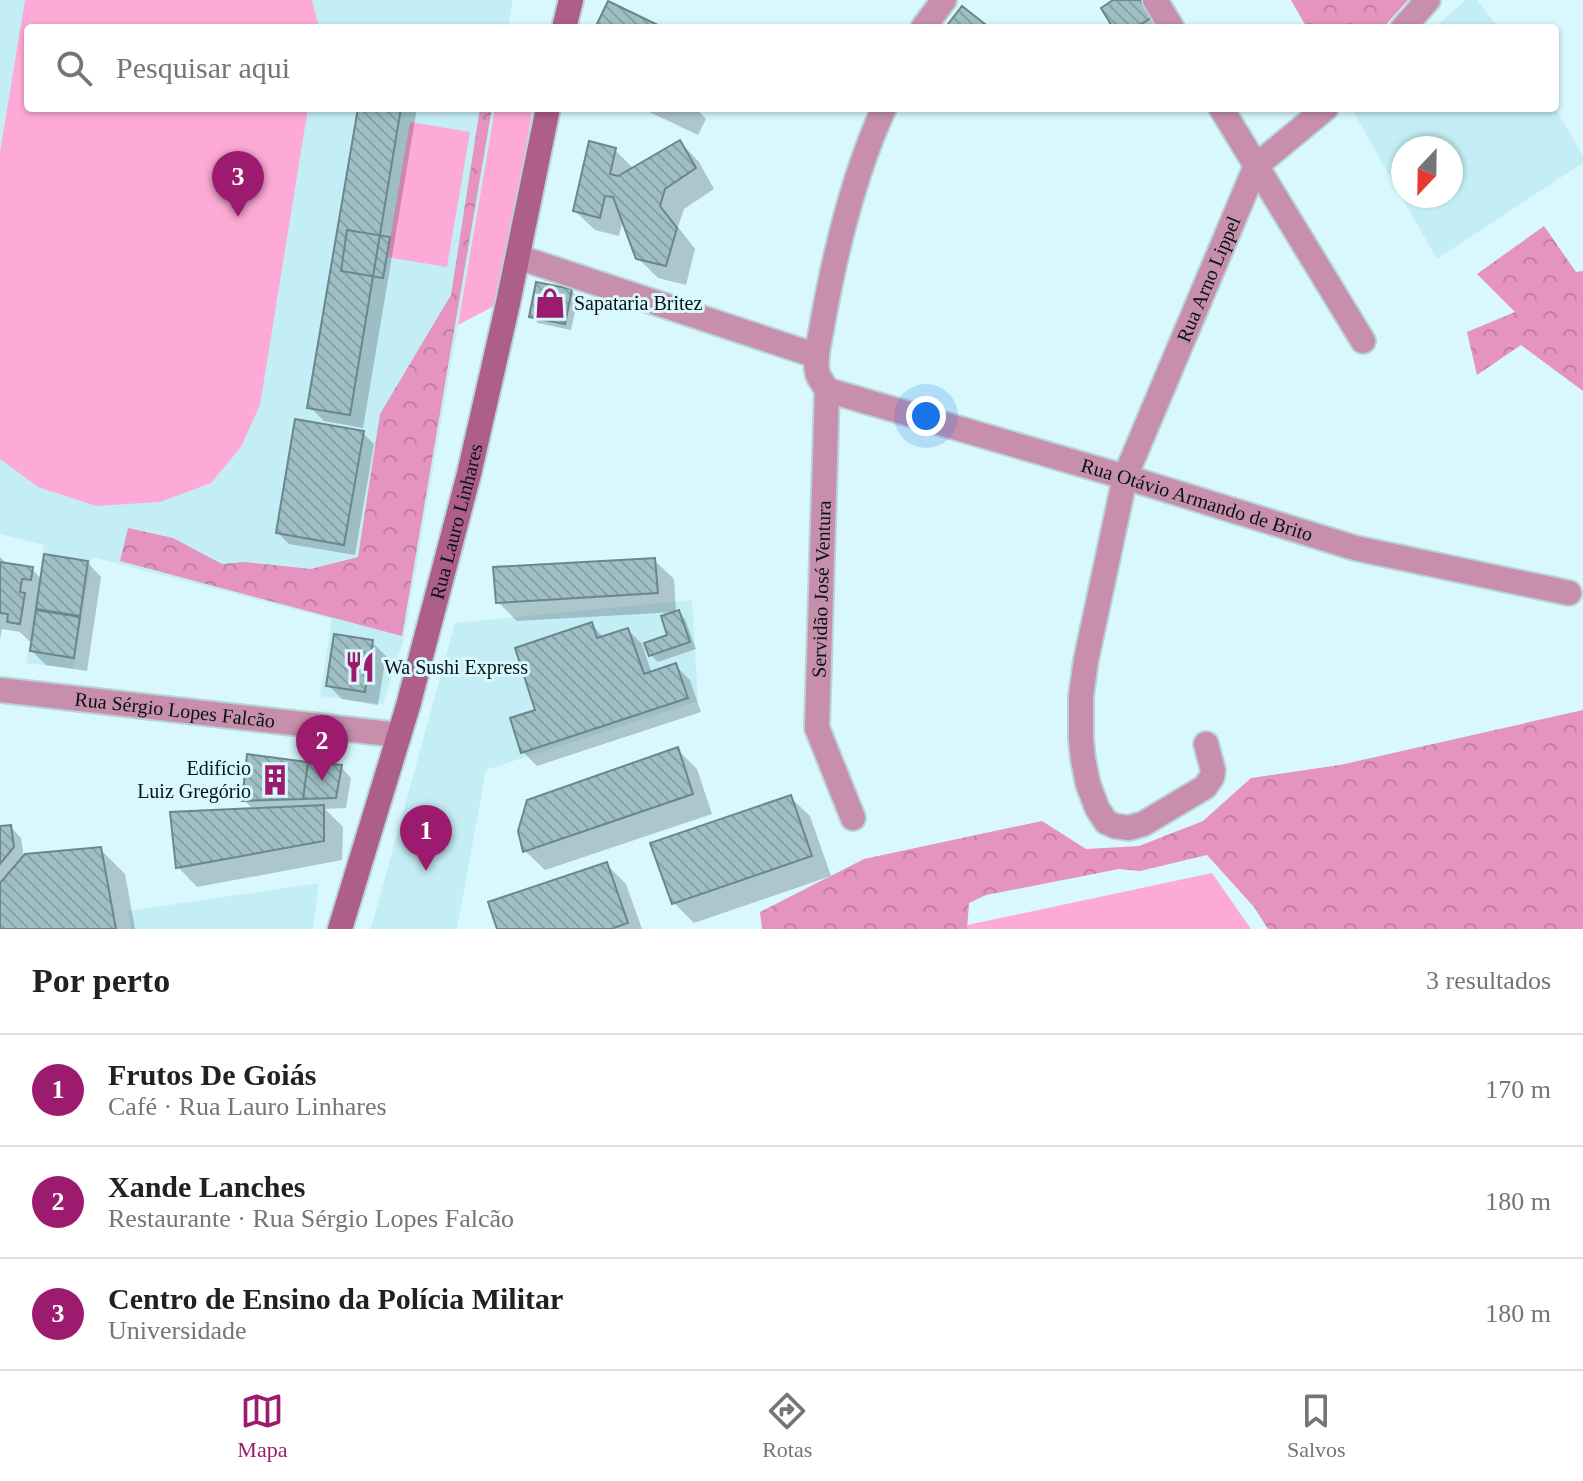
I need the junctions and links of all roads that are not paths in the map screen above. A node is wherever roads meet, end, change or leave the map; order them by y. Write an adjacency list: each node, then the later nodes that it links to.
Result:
1 (555, 0): 6 (main road)
2 (571, 0): 7 (main road)
3 (944, 0): 8 (street)
4 (1155, 0): 9 (street)
5 (1428, 0): 10 (street)
6 (556, 24)
7 (565, 24)
8 (926, 24)
9 (1170, 24)
10 (1407, 24)
11 (547, 112): 16 (main road, Rua Lauro Linhares)
12 (882, 112): 18 (street, Servidão José Ventura)
13 (1223, 112): 15 (street)
14 (1321, 112): 15 (street, Rua Arno Lippel)
15 (1256, 166): 17 (street); 20 (street, Rua Arno Lippel)
16 (518, 257): 18 (street); 23 (main road, Rua Lauro Linhares)
17 (1363, 341)
18 (817, 356): 19 (street, Servidão José Ventura)
19 (827, 390): 20 (street, Rua Otávio Armando de Brito); 25 (street, Servidão José Ventura)
20 (1125, 477): 21 (street, Rua Otávio Armando de Brito); 24 (street, Rua Arno Lippel)
21 (1569, 593)
22 (0, 690): 23 (street, Rua Sérgio Lopes Falcão)
23 (399, 735): 26 (main road, Rua Lauro Linhares)
24 (1206, 744)
25 (853, 818)
26 (340, 929)

